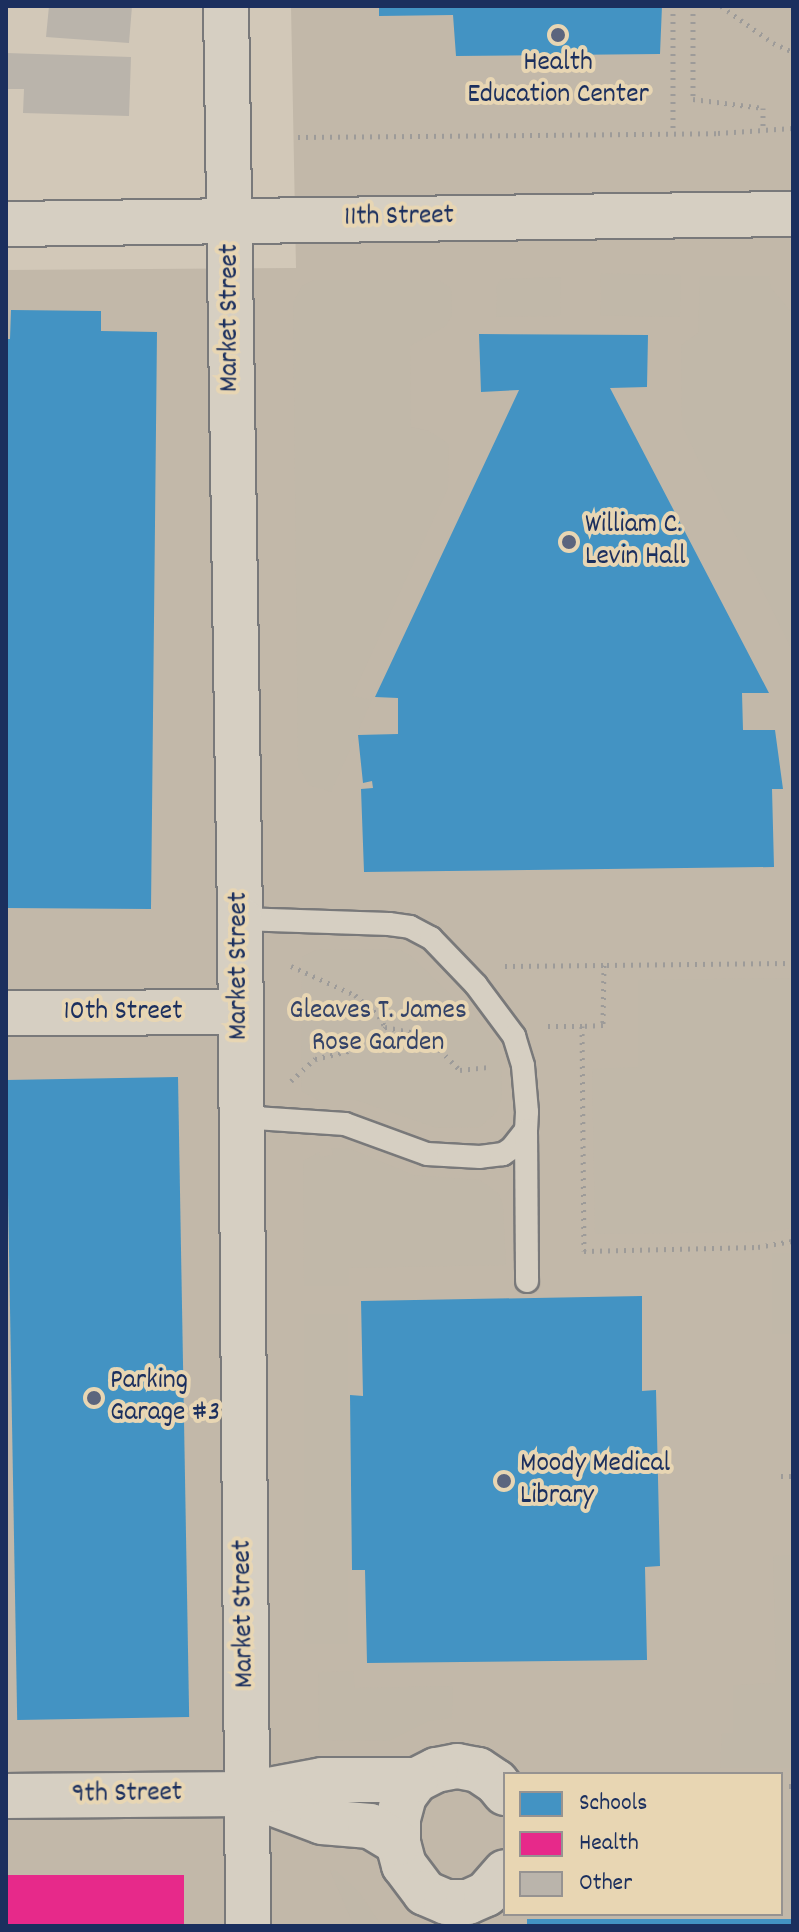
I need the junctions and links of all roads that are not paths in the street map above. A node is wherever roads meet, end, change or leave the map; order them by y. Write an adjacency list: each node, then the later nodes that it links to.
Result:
1 (226, 6): 3 (street, Market Street)
2 (793, 214): 3 (street, 11th Street)
3 (231, 222): 4 (street, 11th Street); 5 (street, Market Street)
4 (6, 224)
5 (240, 919): 6 (street, Market Street); 9 (lane)
6 (240, 1012): 7 (street, 10th Street); 8 (street, Market Street)
7 (6, 1013)
8 (240, 1117): 9 (lane); 13 (street, Market Street)
9 (526, 1130): 10 (lane)
10 (527, 1281)
11 (416, 1780): 12 (street, 9th Street); 13 (street, 9th Street); 15 (street)
12 (503, 1791)
13 (247, 1794): 14 (street, 9th Street); 15 (street, 9th Street); 17 (street, Market Street)
14 (6, 1796)
15 (398, 1843): 16 (street)
16 (503, 1874)
17 (248, 1926)

